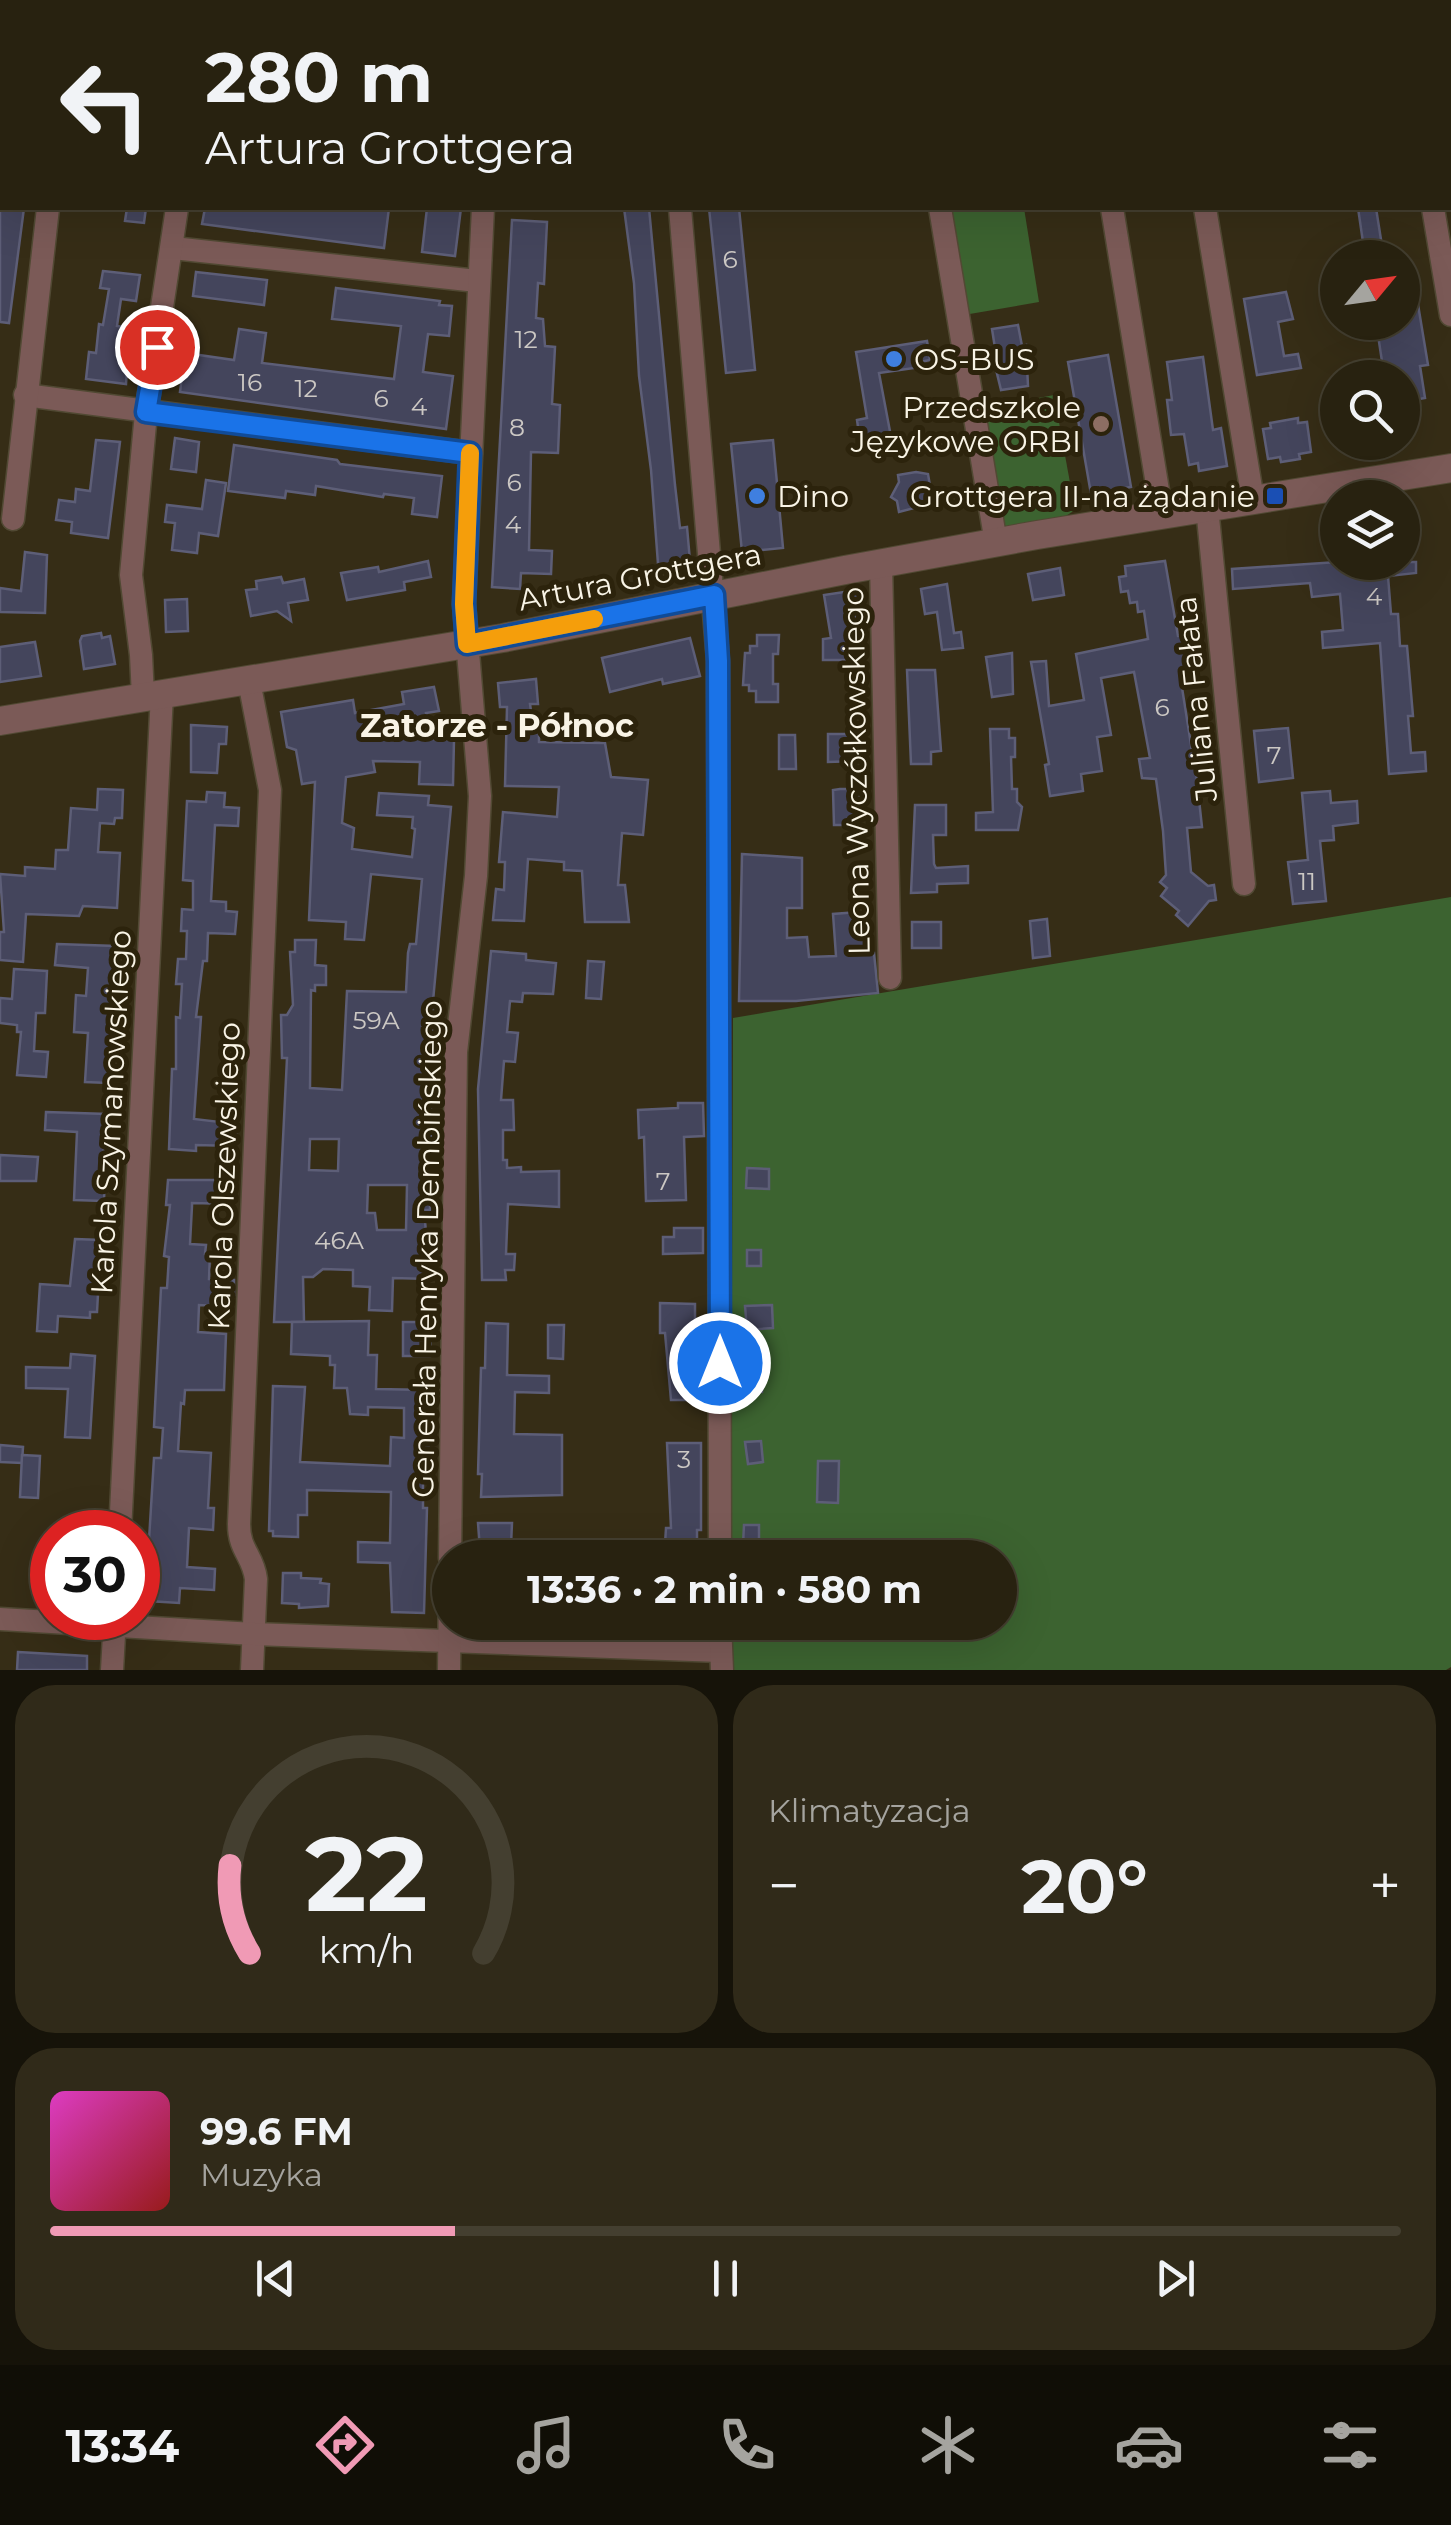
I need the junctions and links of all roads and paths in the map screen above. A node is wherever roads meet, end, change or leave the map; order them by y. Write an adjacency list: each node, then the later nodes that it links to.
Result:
1 (48, 210): 12 (street)
2 (177, 210): 9 (street, Karola Szymanowskiego)
3 (483, 210): 10 (street, Generała Henryka Dembińskiego)
4 (680, 210): 22 (street)
5 (940, 210): 20 (street)
6 (1112, 210): 18 (street)
7 (1205, 210): 16 (street)
8 (1433, 210): 11 (street)
9 (174, 248): 10 (street); 13 (street, Karola Szymanowskiego)
10 (477, 282): 14 (street, Generała Henryka Dembińskiego)
11 (1451, 315)
12 (25, 395): 13 (street); 19 (street)
13 (146, 412): 14 (street); 25 (street, Karola Szymanowskiego)
14 (470, 453): 23 (street, Generała Henryka Dembińskiego)
15 (1451, 468): 16 (street, Artura Grottgera)
16 (1253, 500): 17 (street, Artura Grottgera)
17 (1207, 507): 18 (street, Artura Grottgera); 27 (street, Juliana Fałata)
18 (1162, 515): 20 (street, Artura Grottgera)
19 (13, 519)
20 (996, 543): 21 (street, Artura Grottgera)
21 (881, 563): 22 (street, Artura Grottgera); 28 (street, Leona Wyczółkowskiego)
22 (714, 595): 23 (street, Artura Grottgera); 31 (street)
23 (467, 644): 24 (street, Artura Grottgera); 30 (street, Generała Henryka Dembińskiego)
24 (250, 681): 25 (street, Artura Grottgera); 35 (street, Karola Olszewskiego)
25 (153, 696): 26 (street, Artura Grottgera); 29 (street, Karola Szymanowskiego)
26 (0, 721)
27 (1244, 884)
28 (890, 978)
29 (121, 1510)
30 (450, 1540)
31 (720, 1540)
32 (0, 1620): 33 (street)
33 (30, 1621)
34 (160, 1626): 35 (street)
35 (254, 1634): 37 (street); 40 (street, Karola Olszewskiego)
36 (114, 1640): 39 (street)
37 (449, 1642): 38 (street); 41 (street)
38 (721, 1660)
39 (112, 1670)
40 (252, 1670)
41 (449, 1670)

